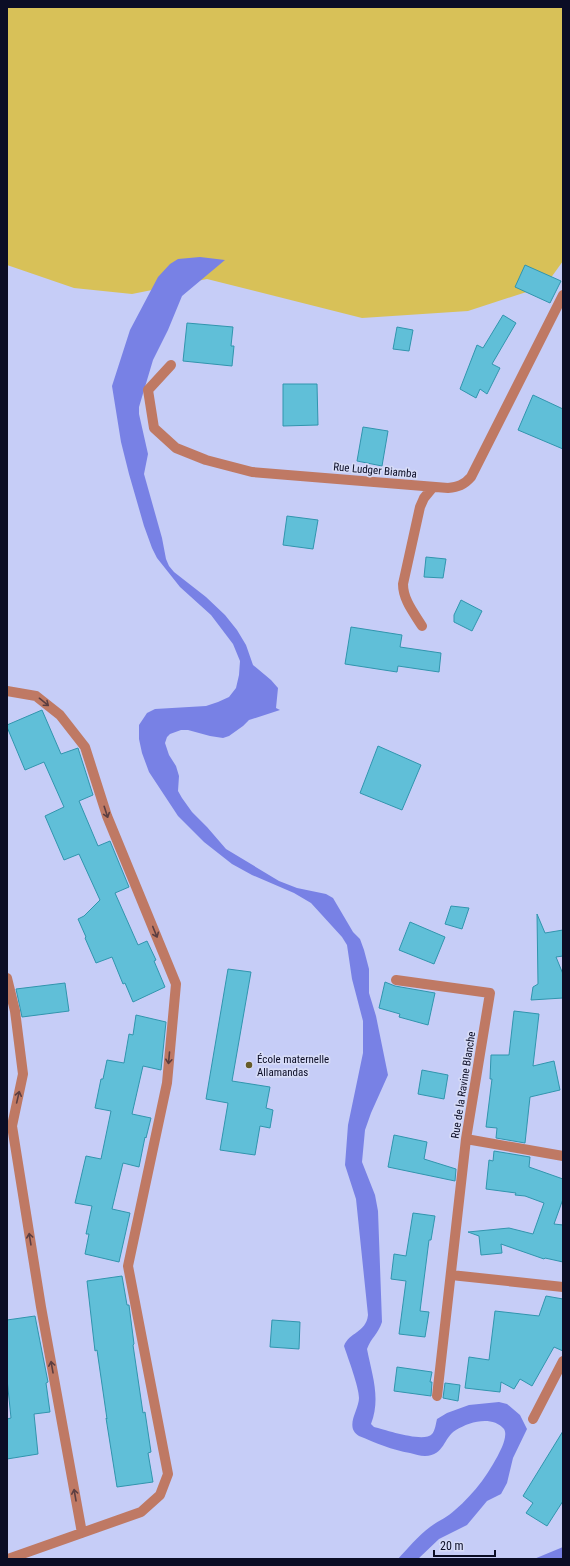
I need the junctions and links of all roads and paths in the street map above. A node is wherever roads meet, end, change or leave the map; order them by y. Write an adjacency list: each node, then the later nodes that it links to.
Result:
1 (563, 295): 3 (street, Rue Ludger Biamba)
2 (171, 365): 3 (street, Rue Ludger Biamba)
3 (433, 487): 4 (street)
4 (422, 626)
5 (7, 691): 15 (street, one-way to 15)
6 (7, 978): 15 (street, one-way to 6)
7 (396, 980): 8 (street, Rue de la Ravine Blanche)
8 (466, 1139): 9 (street); 10 (street, Rue de la Ravine Blanche)
9 (563, 1156)
10 (451, 1276): 11 (street); 13 (street, Rue de la Ravine Blanche)
11 (563, 1287)
12 (563, 1362): 14 (street)
13 (438, 1396)
14 (533, 1419)
15 (82, 1533): 16 (street)
16 (8, 1559)

